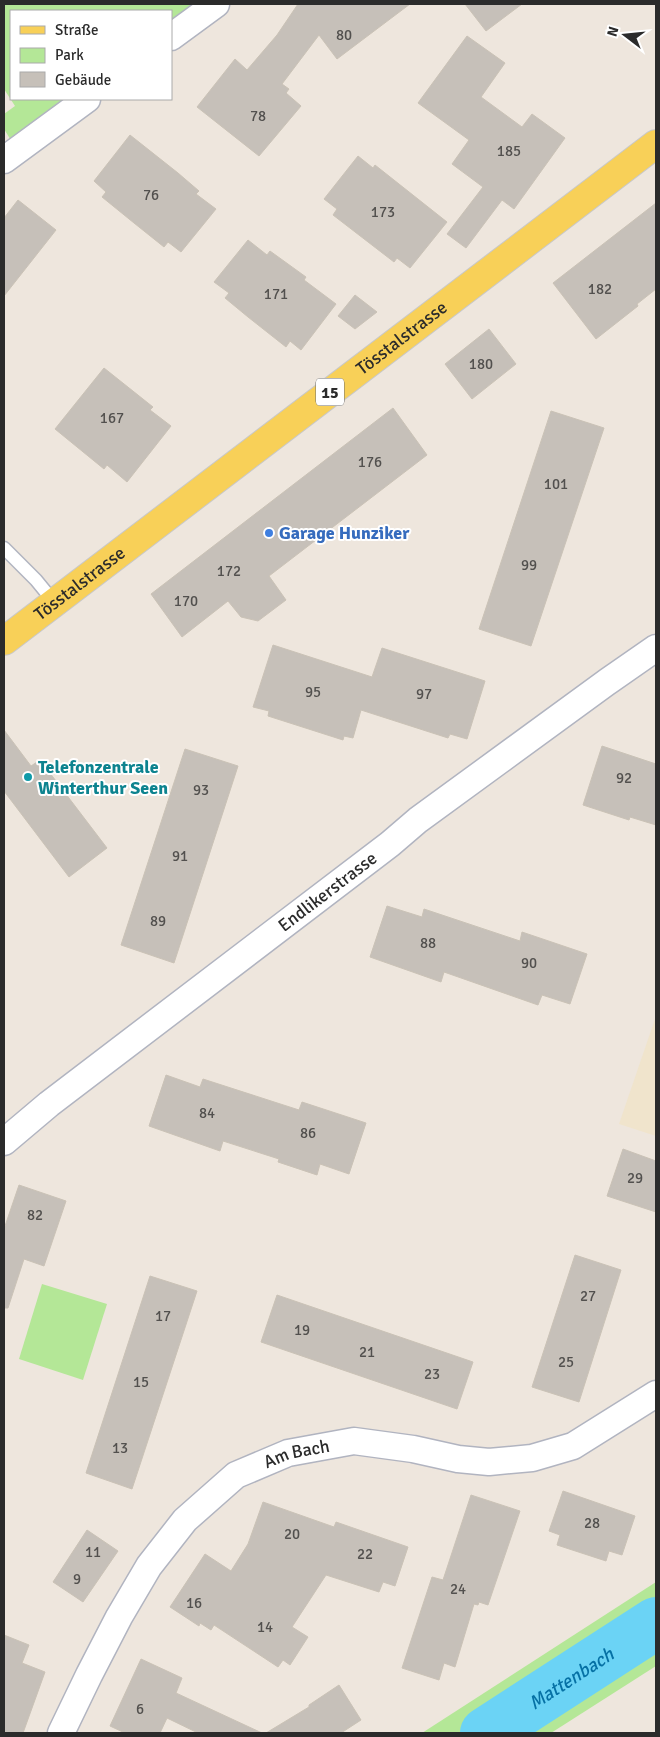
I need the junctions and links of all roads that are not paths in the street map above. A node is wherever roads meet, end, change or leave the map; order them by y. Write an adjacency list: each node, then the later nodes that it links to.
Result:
1 (216, 4): 2 (street)
2 (172, 36)
3 (86, 100): 5 (street)
4 (656, 144): 7 (main road, Tösstalstrasse / 15)
5 (4, 160)
6 (4, 548): 7 (lane)
7 (54, 602): 8 (main road, Tösstalstrasse / 15)
8 (4, 640)
9 (656, 648): 10 (street, Endlikerstrasse)
10 (4, 1142)
11 (656, 1394): 12 (street, Am Bach)
12 (61, 1733)

